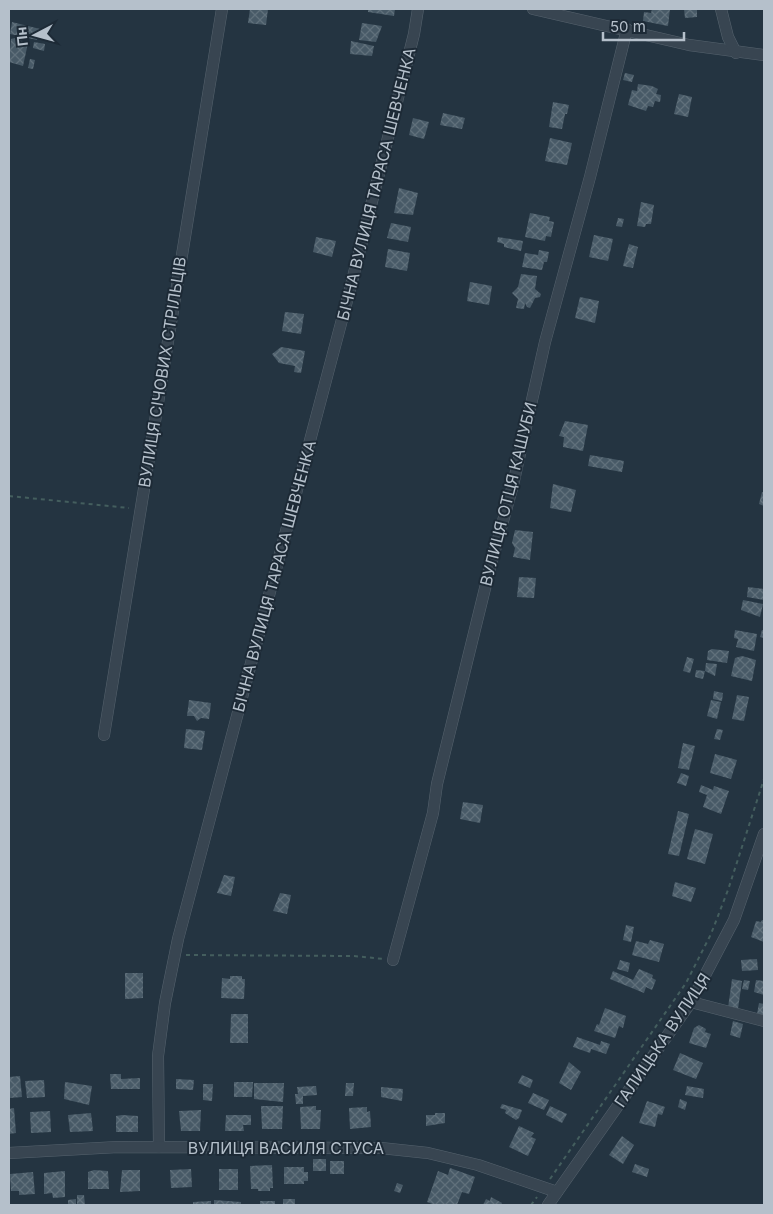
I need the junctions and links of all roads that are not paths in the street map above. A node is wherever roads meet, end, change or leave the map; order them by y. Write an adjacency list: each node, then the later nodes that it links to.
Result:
1 (222, 9): 8 (street, ВУЛИЦЯ СІЧОВИХ СТРІЛЬЦІВ)
2 (418, 9): 13 (street, БІЧНА ВУЛИЦЯ ТАРАСА ШЕВЧЕНКА)
3 (533, 9): 5 (street)
4 (721, 9): 6 (street)
5 (626, 29): 6 (street); 10 (street, ВУЛИЦЯ ОТЦЯ КАШУБИ)
6 (736, 53): 7 (street)
7 (764, 55)
8 (104, 735)
9 (764, 834): 11 (street, ГАЛИЦЬКА ВУЛИЦЯ)
10 (394, 960)
11 (691, 1002): 12 (street); 15 (street, ГАЛИЦЬКА ВУЛИЦЯ)
12 (764, 1021)
13 (159, 1147): 14 (street, ВУЛИЦЯ ВАСИЛЯ СТУСА); 15 (street, ВУЛИЦЯ ВАСИЛЯ СТУСА)
14 (9, 1153)
15 (557, 1192): 16 (street, ГАЛИЦЬКА ВУЛИЦЯ)
16 (548, 1205)

